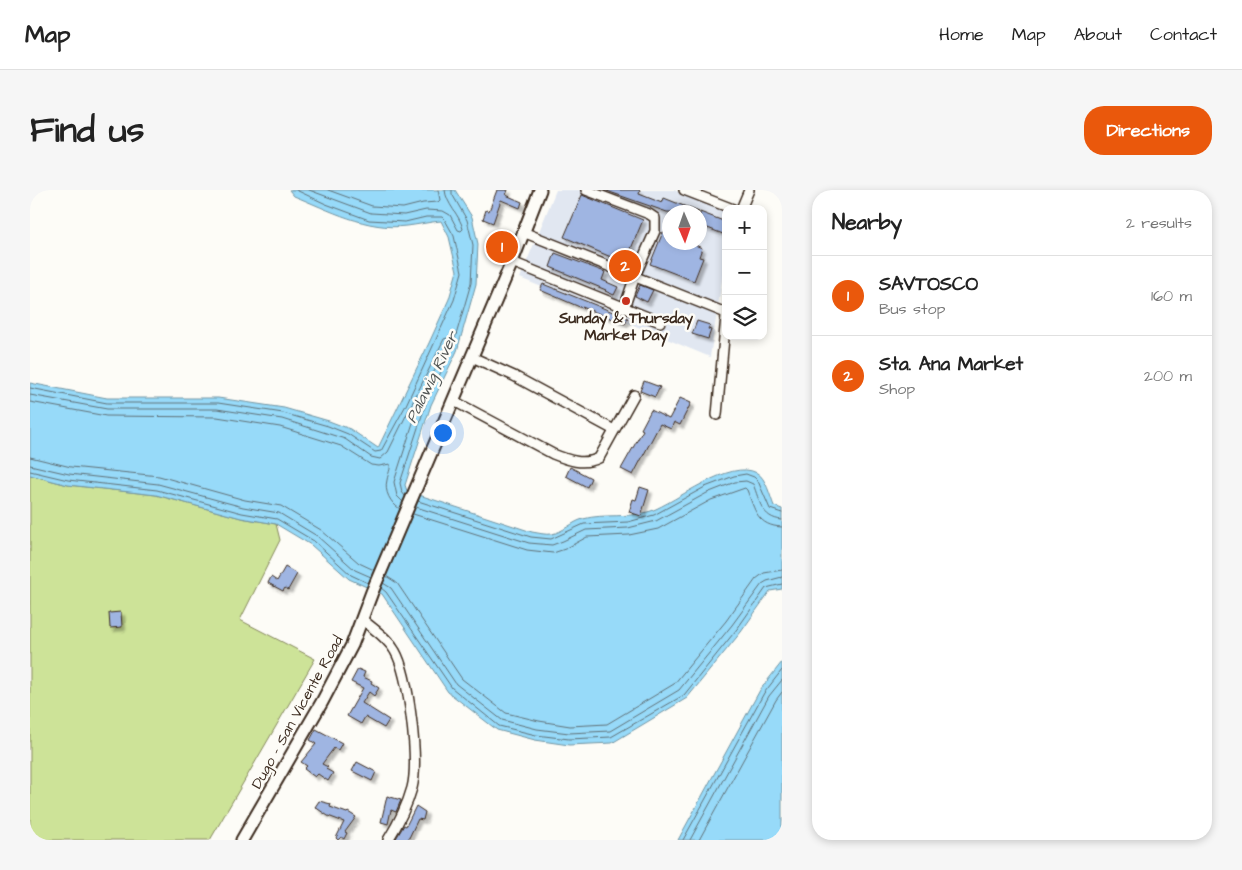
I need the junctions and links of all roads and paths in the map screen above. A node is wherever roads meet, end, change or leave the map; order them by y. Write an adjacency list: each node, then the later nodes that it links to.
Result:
1 (540, 190): 7 (main road, Dugo – San Vicente Road)
2 (586, 190): 9 (street)
3 (684, 190): 5 (street)
4 (749, 190): 6 (street)
5 (723, 205)
6 (743, 205)
7 (523, 232): 8 (main road, Dugo – San Vicente Road); 9 (street)
8 (512, 262): 10 (street); 14 (main road, Dugo – San Vicente Road)
9 (635, 276): 10 (street); 11 (street)
10 (624, 308): 12 (street)
11 (722, 312)
12 (660, 322)
13 (724, 340): 17 (street)
14 (472, 357): 16 (main road, Dugo – San Vicente Road); 18 (street)
15 (634, 396): 18 (street)
16 (454, 400): 18 (street); 19 (main road, Dugo – San Vicente Road)
17 (717, 415)
18 (614, 430)
19 (362, 619): 20 (main road, Dugo – San Vicente Road); 21 (street)
20 (242, 840)
21 (388, 840)

